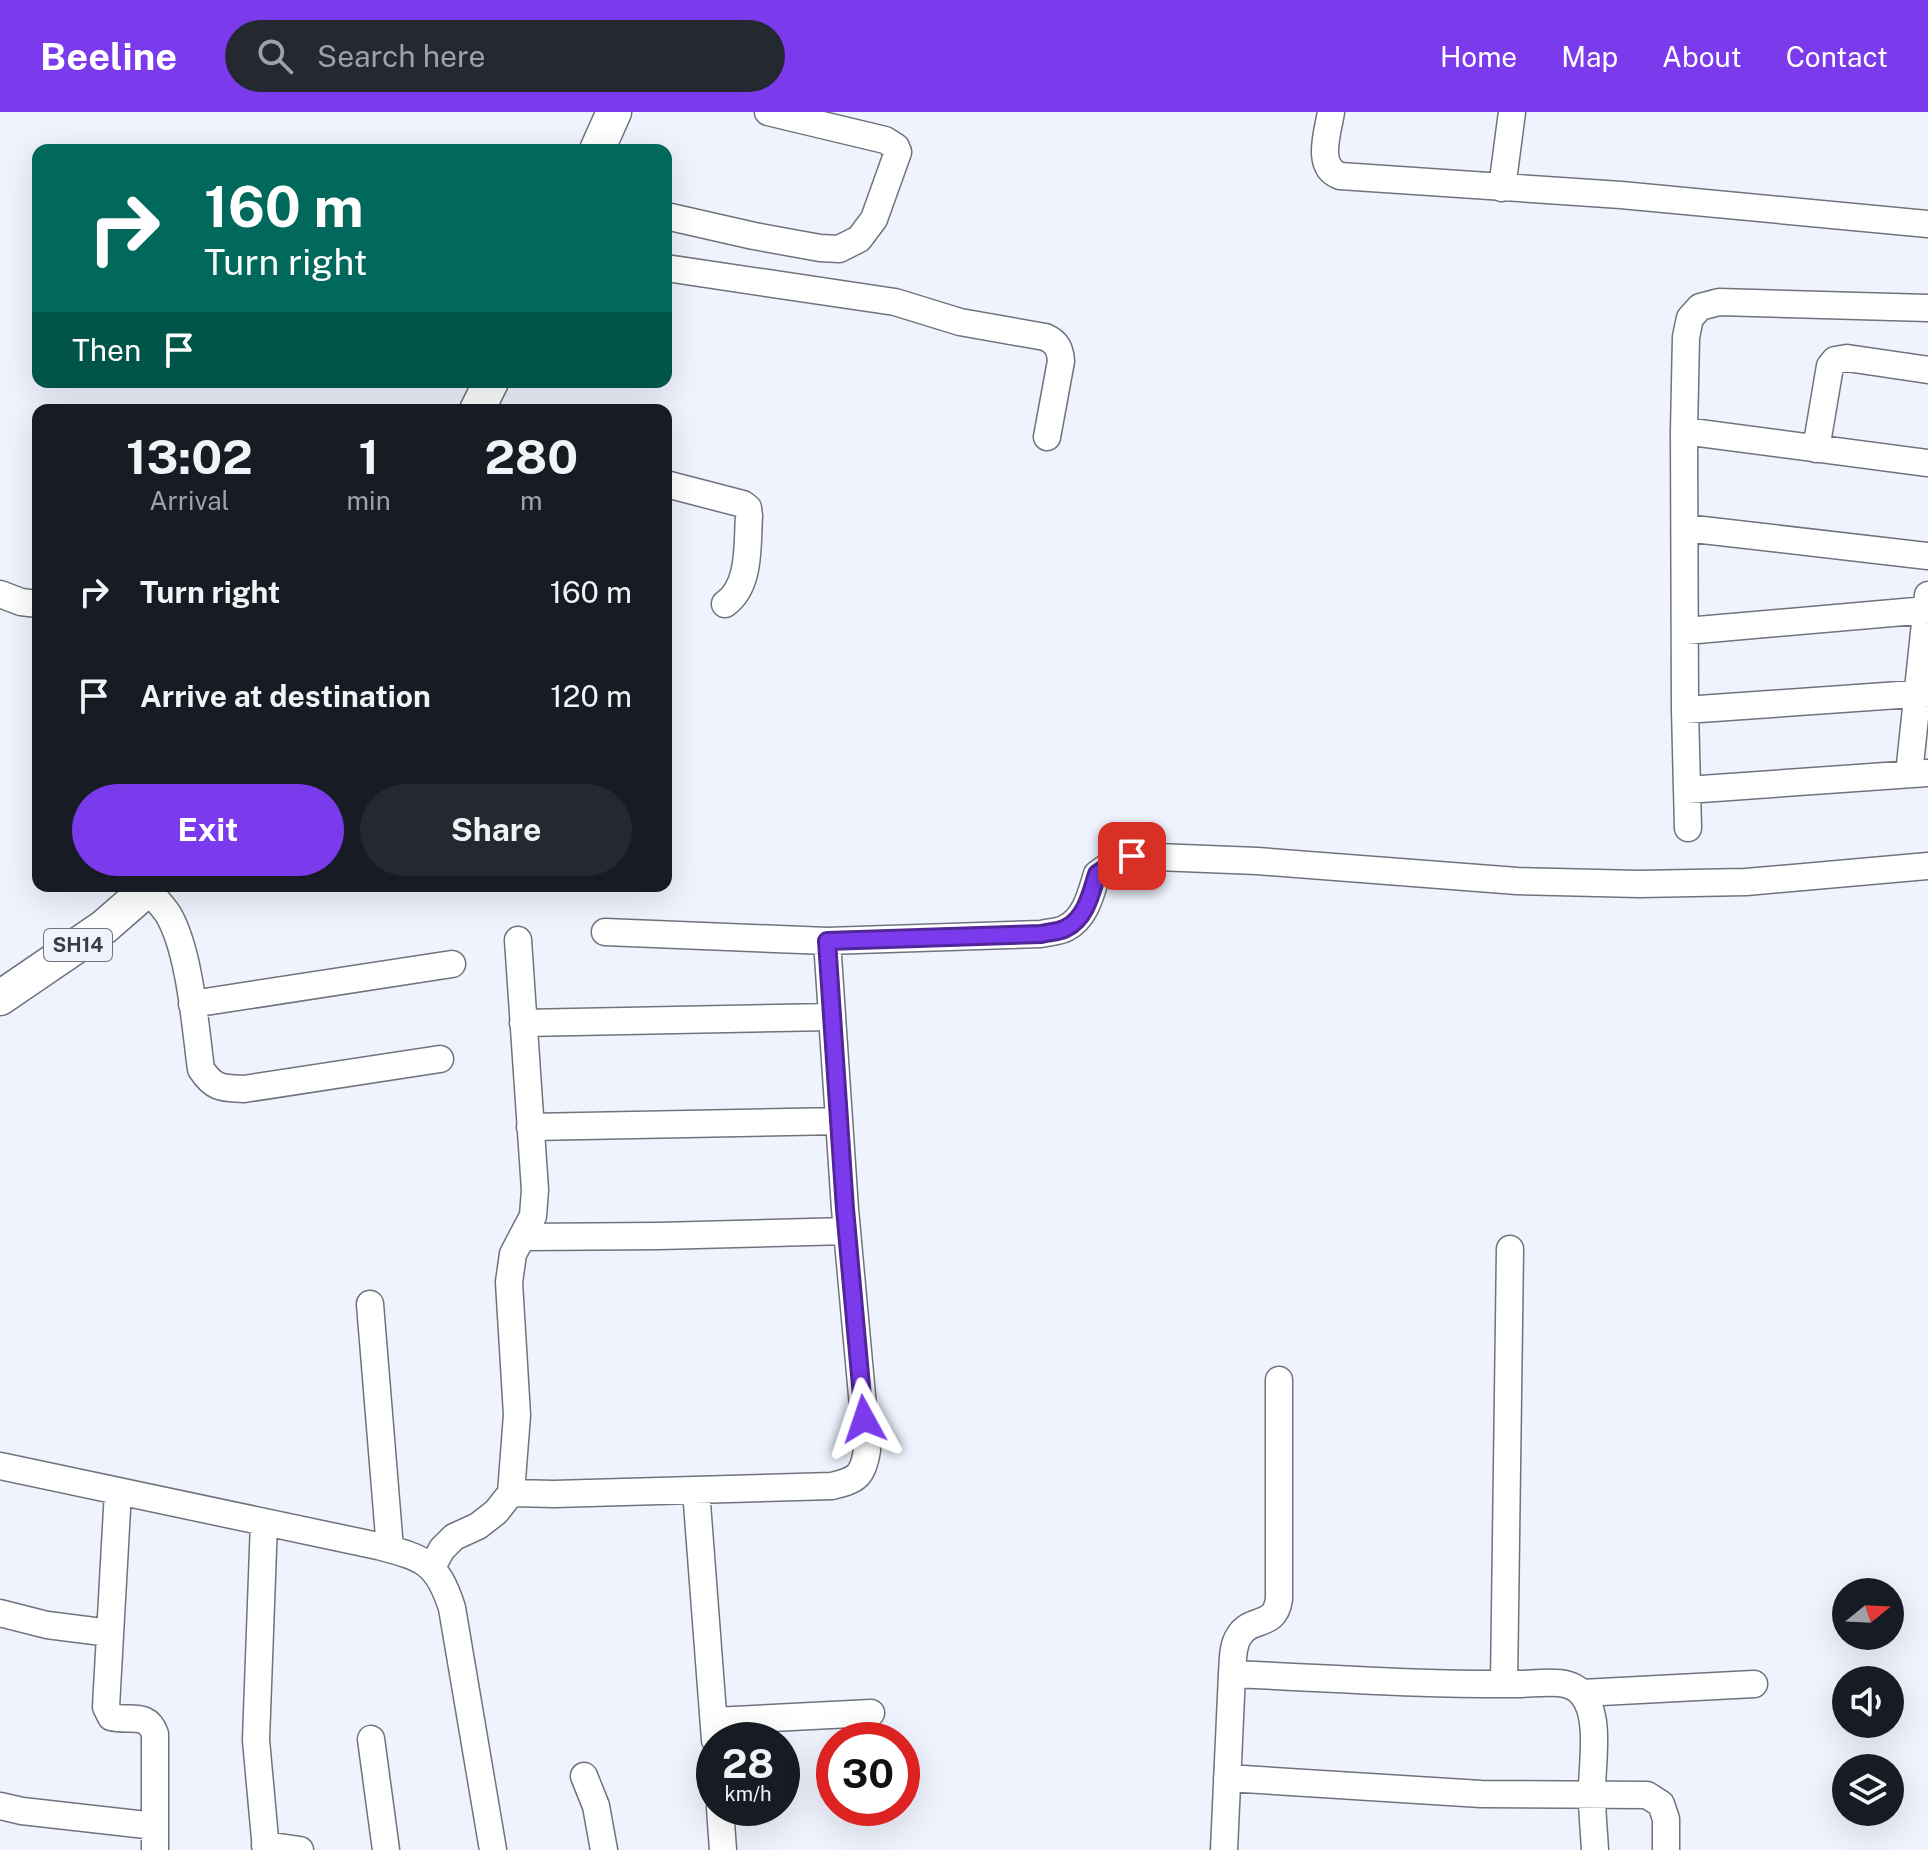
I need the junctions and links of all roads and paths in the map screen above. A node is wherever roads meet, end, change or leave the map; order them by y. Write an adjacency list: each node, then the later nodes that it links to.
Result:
1 (614, 112): 5 (main road)
2 (768, 112): 7 (street)
3 (1331, 112): 6 (street)
4 (1512, 112): 6 (street)
5 (600, 144)
6 (1502, 188): 8 (street)
7 (672, 217)
8 (1928, 224)
9 (672, 269): 13 (street)
10 (1928, 308): 12 (street)
11 (1928, 370): 14 (street)
12 (1684, 431): 14 (street); 17 (street)
13 (1047, 437)
14 (1816, 449): 15 (street)
15 (1928, 463)
16 (672, 486): 22 (street)
17 (1685, 528): 18 (street); 23 (street)
18 (1928, 556)
19 (0, 594): 21 (street)
20 (1927, 601): 23 (street); 24 (street)
21 (32, 603)
22 (725, 604)
23 (1686, 631): 25 (street)
24 (1922, 693): 25 (street); 26 (street)
25 (1685, 710): 27 (street)
26 (1918, 774): 27 (street)
27 (1687, 790): 28 (street)
28 (1688, 828)
29 (1928, 866): 34 (street)
30 (145, 892): 36 (main road, SH14 / SH14)
31 (153, 892): 37 (street)
32 (605, 932): 34 (street)
33 (518, 940): 39 (street)
34 (827, 941): 38 (street)
35 (452, 964): 37 (street)
36 (0, 998)
37 (192, 1004): 40 (street)
38 (832, 1017): 39 (street); 41 (street)
39 (523, 1023): 42 (street)
40 (440, 1059)
41 (839, 1121): 42 (street); 43 (street)
42 (530, 1127): 44 (street)
43 (847, 1231): 44 (street); 49 (street)
44 (523, 1237): 51 (street)
45 (1510, 1249): 58 (street)
46 (370, 1304): 53 (street)
47 (1279, 1380): 57 (street)
48 (0, 1466): 50 (street)
49 (696, 1490): 51 (street); 62 (street)
50 (118, 1491): 52 (street); 56 (street)
51 (511, 1493): 54 (street)
52 (264, 1522): 53 (street); 71 (street)
53 (390, 1549): 54 (street)
54 (432, 1567): 74 (street)
55 (0, 1613): 56 (street)
56 (110, 1633): 70 (street)
57 (1232, 1674): 58 (street); 66 (street)
58 (1504, 1684): 60 (street)
59 (1754, 1684): 60 (street)
60 (1582, 1693): 67 (street)
61 (871, 1713): 63 (street)
62 (714, 1722)
63 (788, 1722)
64 (371, 1739): 73 (street)
65 (584, 1776): 75 (street)
66 (1227, 1778): 67 (street); 77 (street)
67 (1592, 1796): 78 (street); 79 (street)
68 (0, 1806): 70 (street)
69 (721, 1826): 76 (street)
70 (155, 1838)
71 (266, 1848): 72 (street)
72 (300, 1850)
73 (386, 1850)
74 (493, 1850)
75 (604, 1850)
76 (723, 1850)
77 (1224, 1850)
78 (1595, 1850)
79 (1666, 1850)

